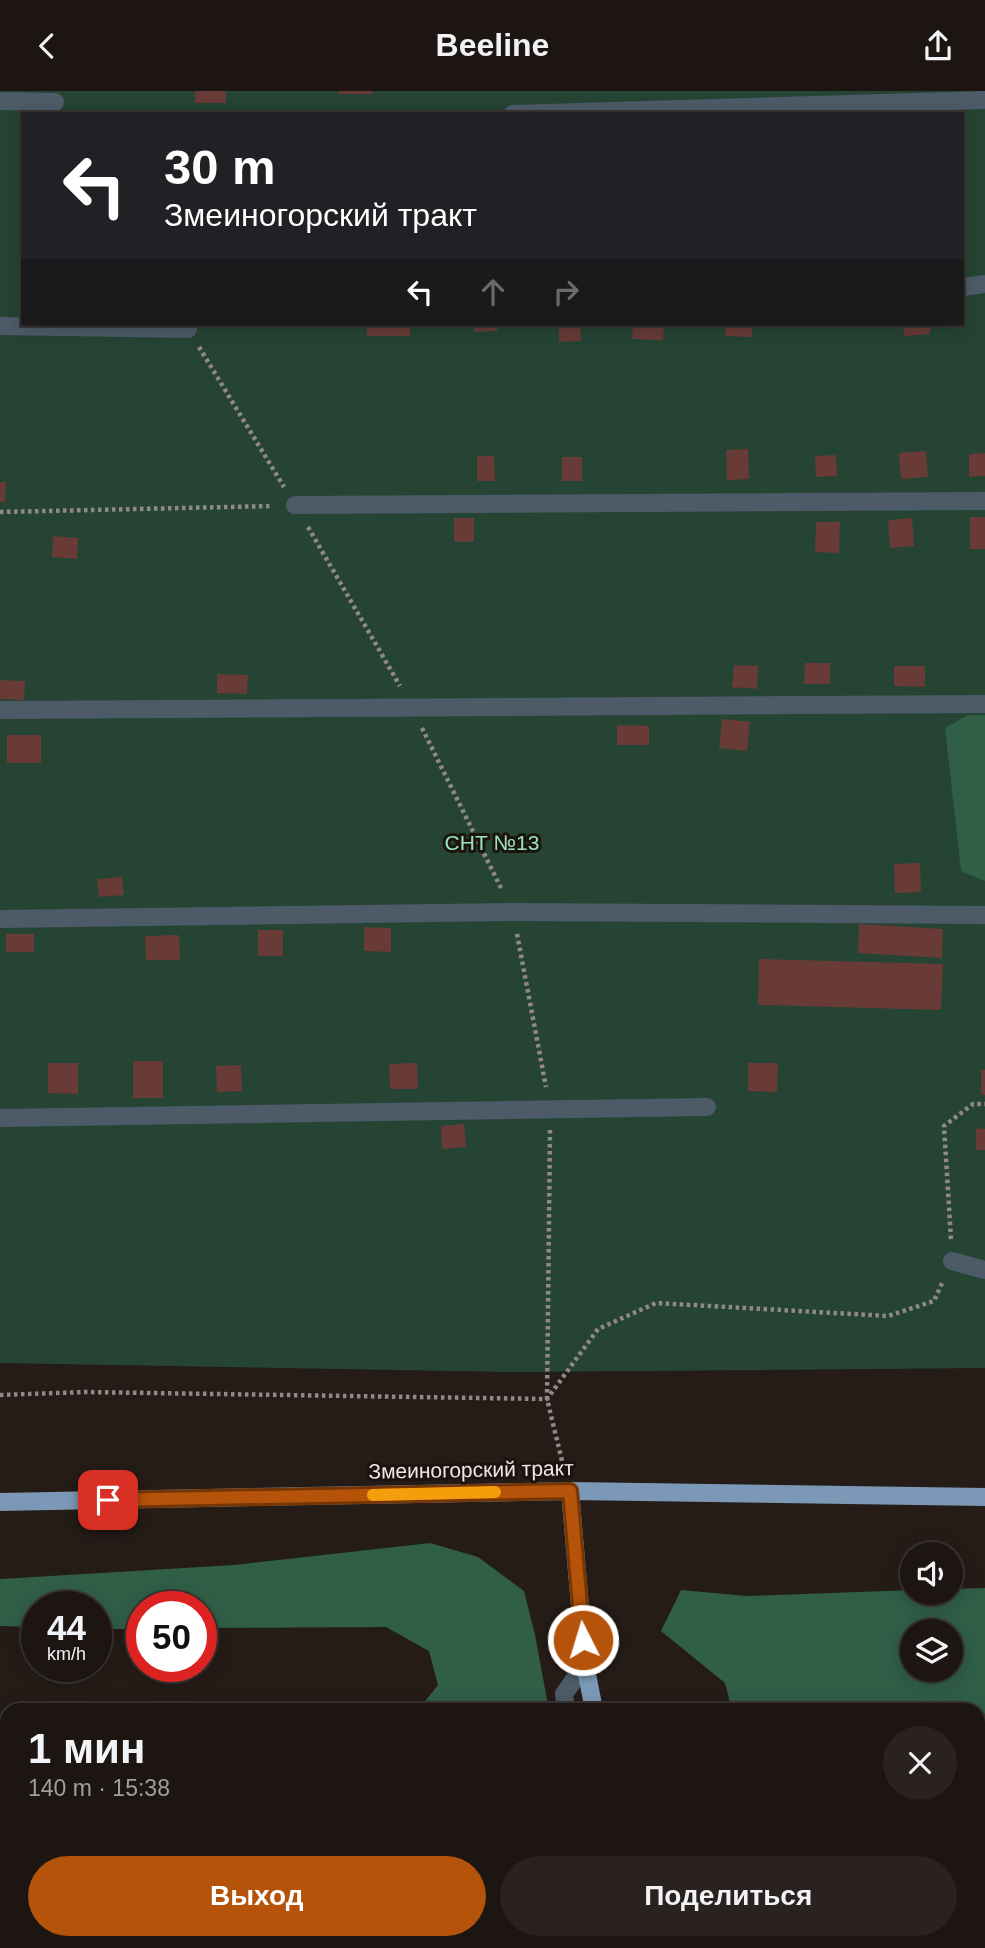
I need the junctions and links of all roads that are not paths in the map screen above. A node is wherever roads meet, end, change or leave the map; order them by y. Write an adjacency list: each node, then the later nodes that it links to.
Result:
1 (985, 100): 4 (street)
2 (0, 101): 3 (street)
3 (55, 102)
4 (940, 102): 5 (street)
5 (584, 112)
6 (985, 284): 7 (street)
7 (964, 288)
8 (0, 325): 9 (street)
9 (21, 325)
10 (63, 326): 11 (street)
11 (188, 328)
12 (985, 501): 13 (street)
13 (295, 505)
14 (985, 704): 15 (street)
15 (0, 711)
16 (985, 915): 17 (street)
17 (0, 919)
18 (707, 1107): 19 (street)
19 (0, 1118)
20 (952, 1261): 21 (street)
21 (985, 1270)
22 (570, 1491): 23 (main road, Змеиногорский тракт); 24 (main road, Змеиногорский тракт); 25 (main road)
23 (985, 1497)
24 (0, 1503)
25 (585, 1664): 26 (street); 27 (main road)
26 (565, 1703)
27 (593, 1703)

